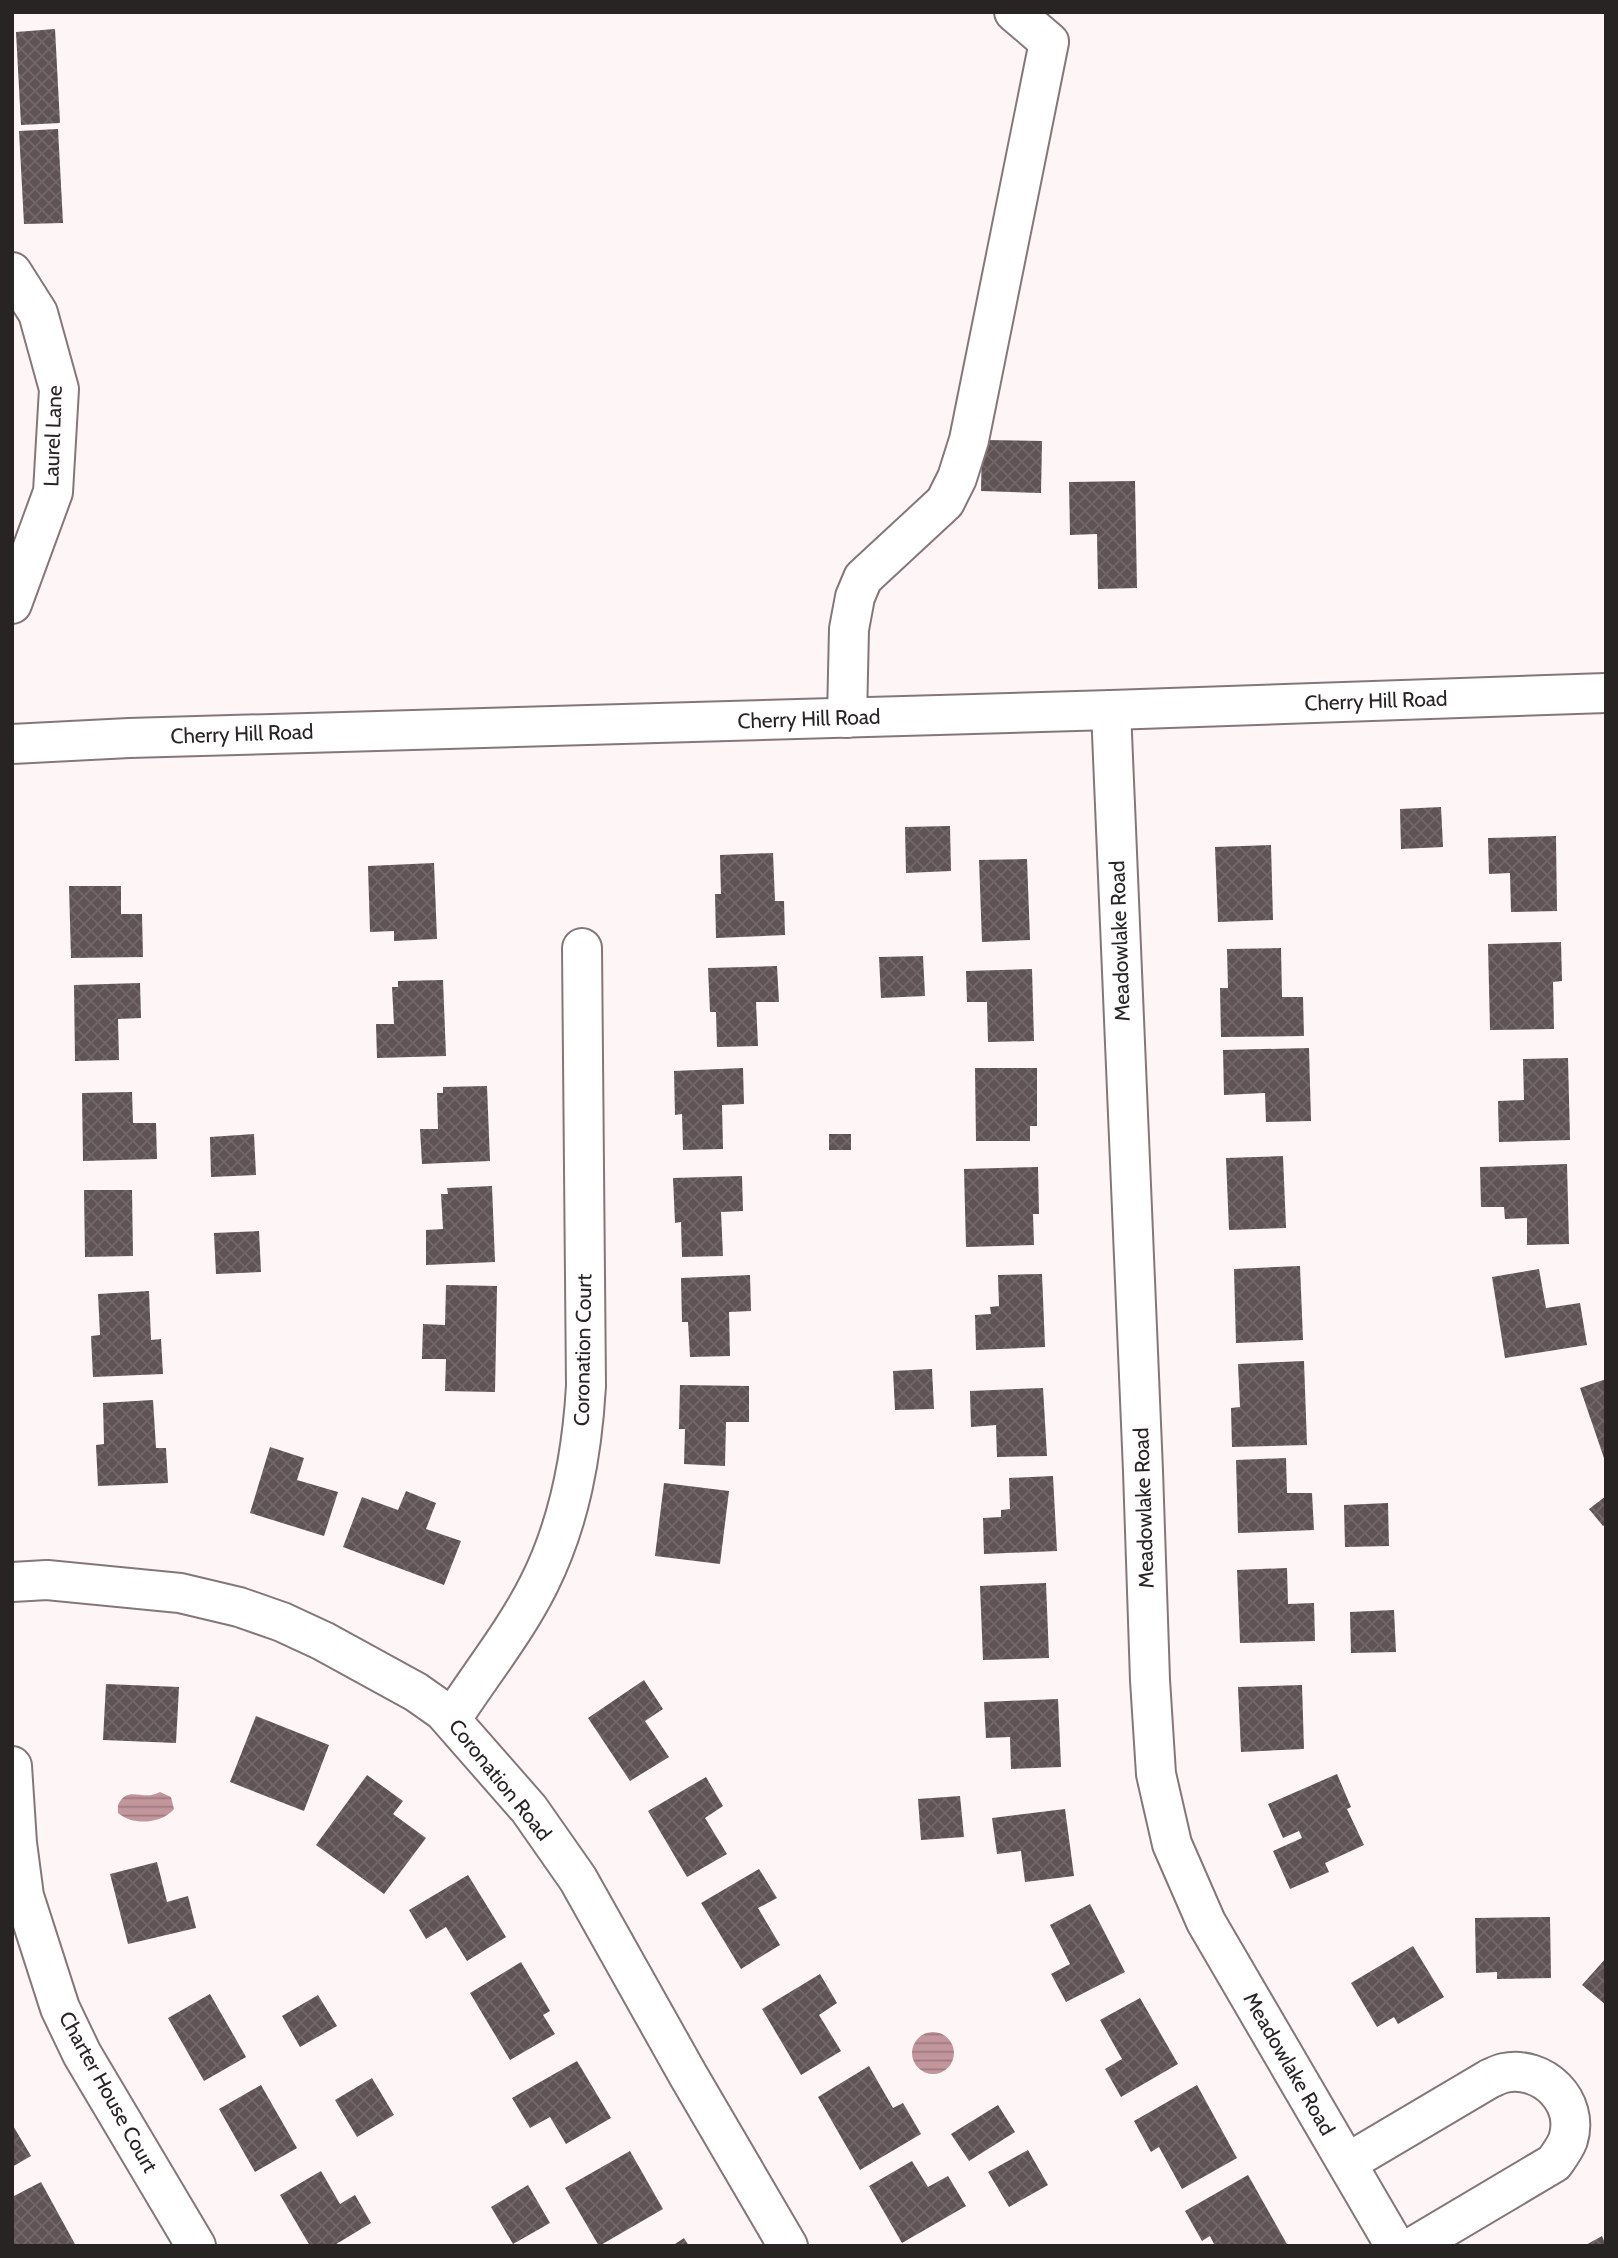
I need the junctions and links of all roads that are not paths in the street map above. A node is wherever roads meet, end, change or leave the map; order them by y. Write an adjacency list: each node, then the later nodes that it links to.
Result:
1 (1014, 12): 7 (street)
2 (12, 272): 3 (street, Laurel Lane)
3 (27, 520): 4 (street, Laurel Lane)
4 (12, 604)
5 (1606, 693): 6 (street, Cherry Hill Road)
6 (1111, 710): 7 (street, Cherry Hill Road); 13 (street, Meadowlake Road)
7 (847, 718): 8 (street, Cherry Hill Road)
8 (12, 744)
9 (582, 948): 11 (street, Coronation Court)
10 (12, 1582): 11 (street, Coronation Road)
11 (451, 1720): 15 (street, Coronation Road)
12 (12, 1766): 14 (street, Charter House Court)
13 (1347, 2163): 16 (street, Meadowlake Road); 17 (street)
14 (196, 2246)
15 (788, 2246)
16 (1395, 2246)
17 (1414, 2246)

